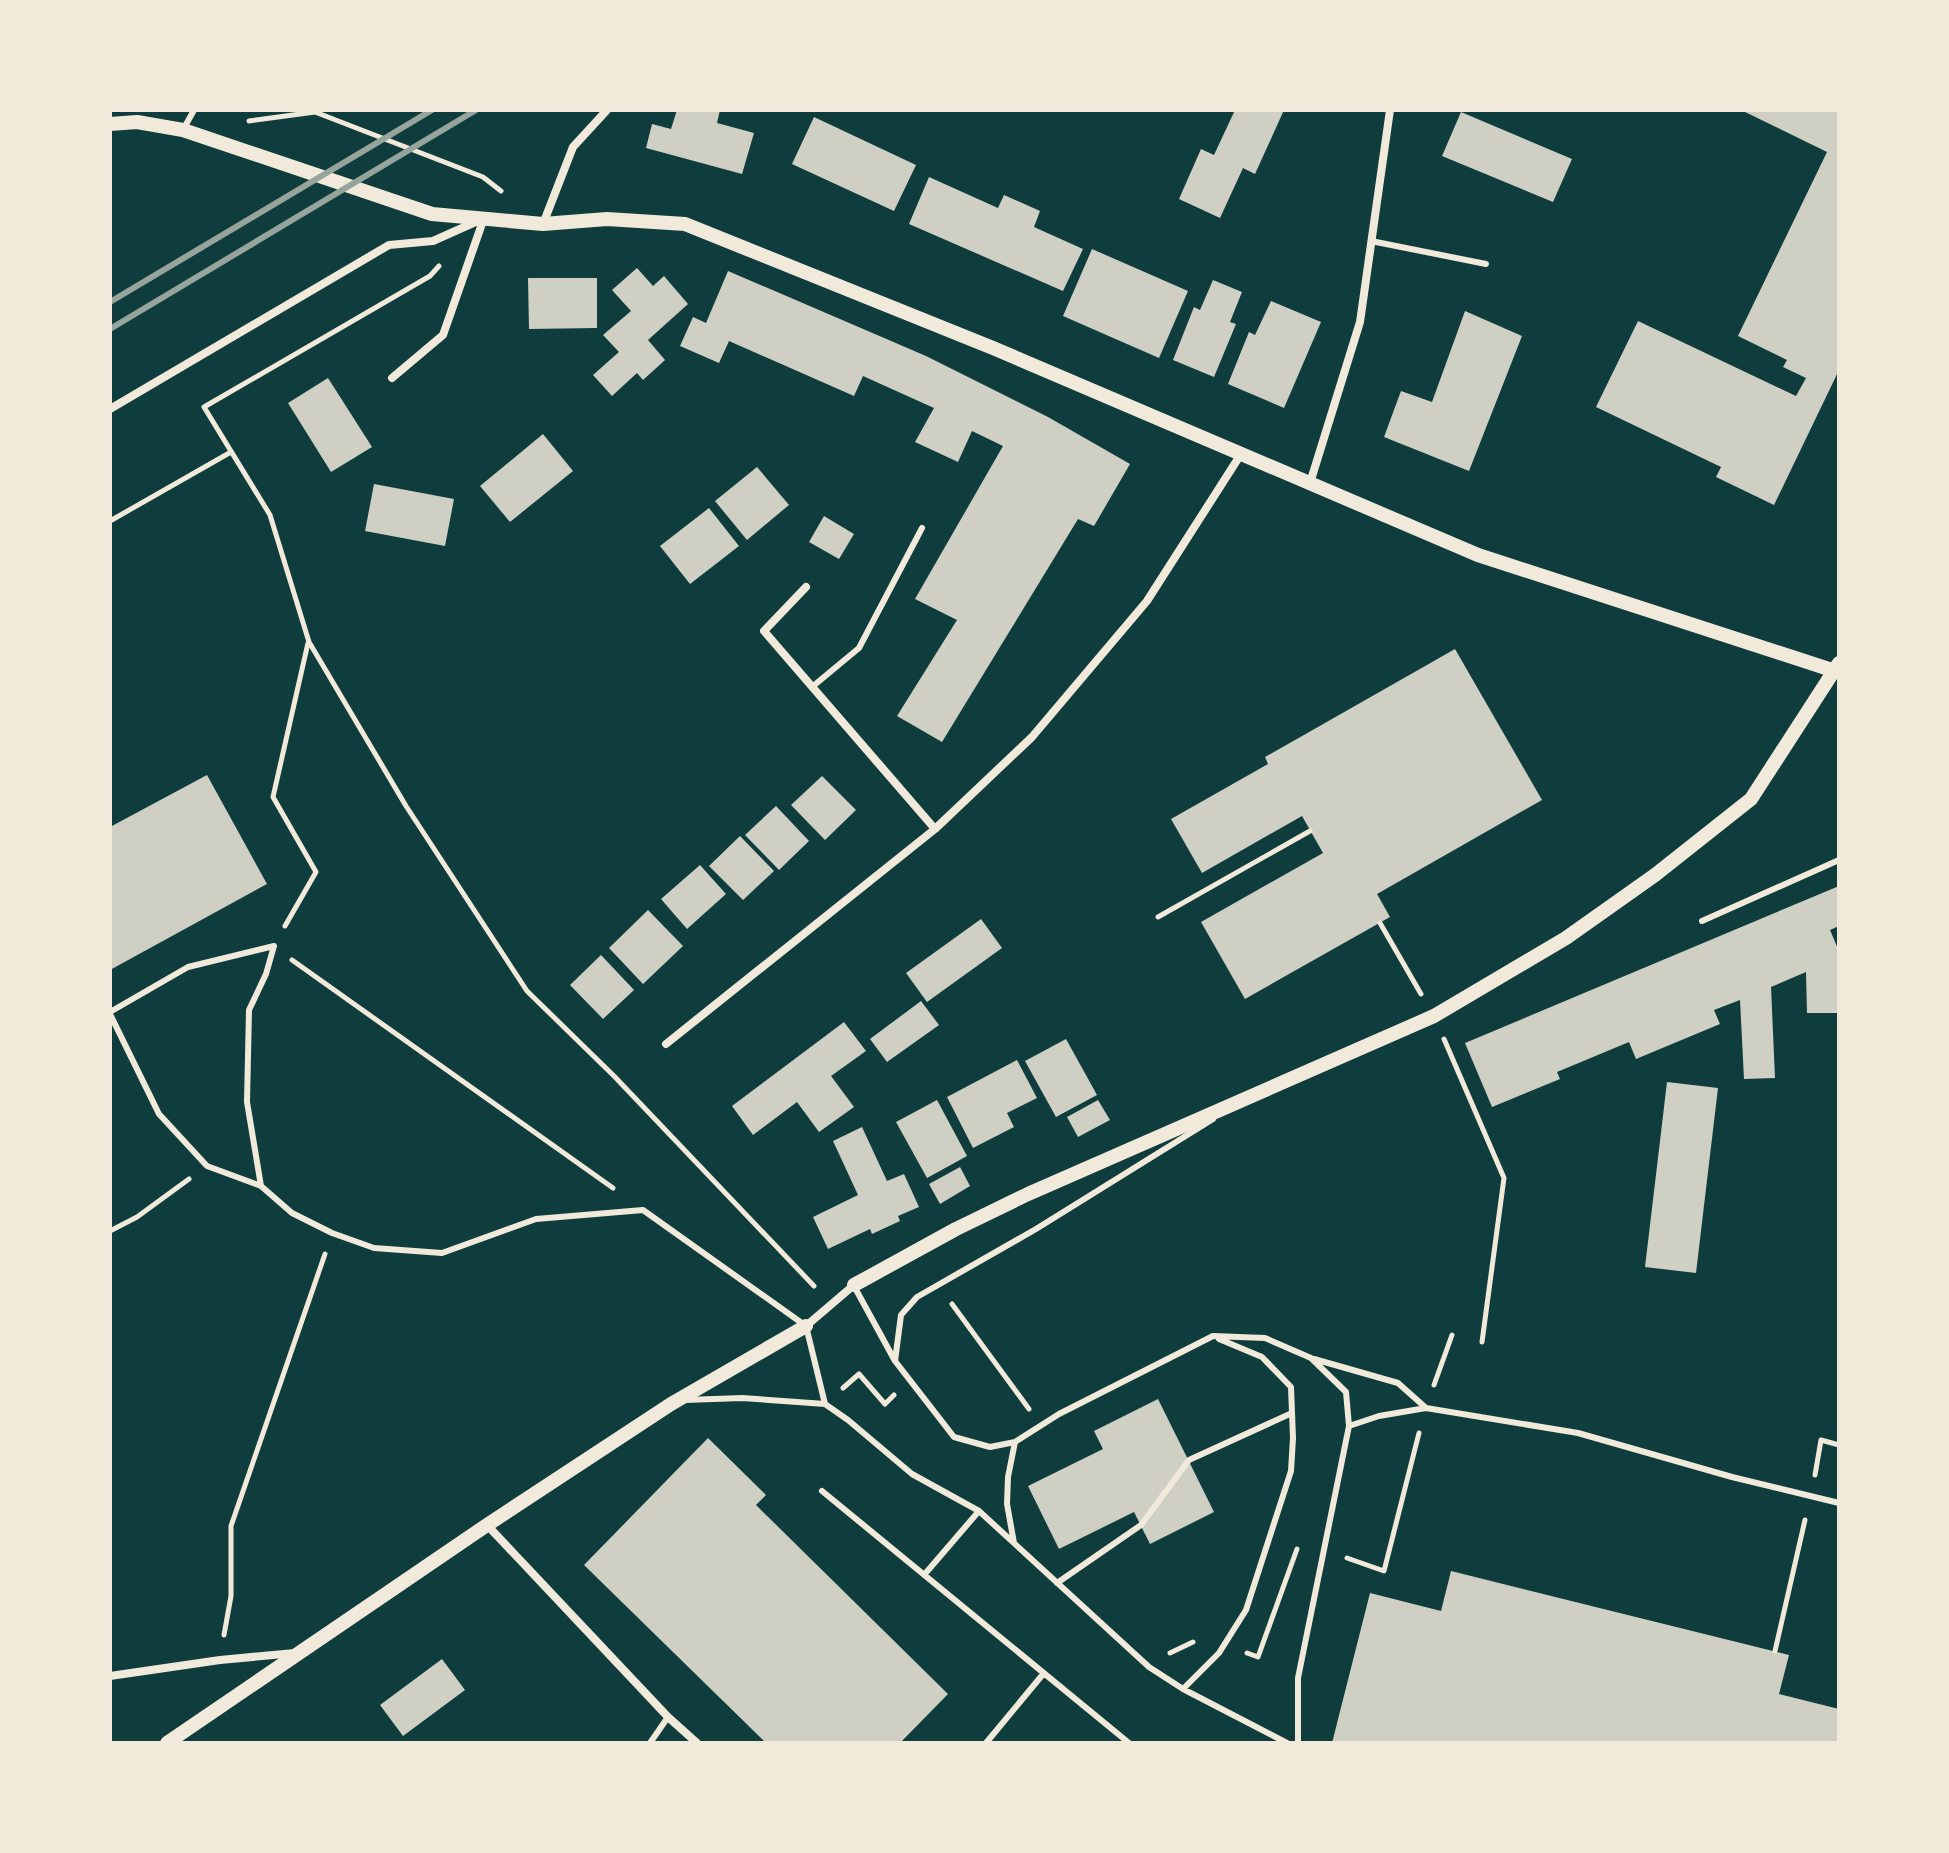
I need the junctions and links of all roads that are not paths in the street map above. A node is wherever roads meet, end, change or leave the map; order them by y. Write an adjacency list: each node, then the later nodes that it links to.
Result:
1 (194, 110): 5 (lane)
2 (607, 110): 7 (street)
3 (1390, 110): 8 (street)
4 (110, 124): 5 (street)
5 (183, 130): 6 (street)
6 (484, 218): 7 (street); 10 (street); 11 (street)
7 (543, 224): 12 (street)
8 (1371, 241): 9 (lane); 13 (street)
9 (1486, 264)
10 (392, 378)
11 (110, 409)
12 (1241, 454): 13 (street); 18 (street)
13 (1310, 483): 16 (street)
14 (922, 528): 17 (lane)
15 (806, 587): 17 (street)
16 (1838, 669): 23 (street)
17 (812, 687): 18 (street)
18 (935, 829): 22 (street)
19 (1839, 860): 20 (lane)
20 (1702, 921)
21 (110, 1013): 24 (lane); 24 (lane)
22 (666, 1044)
23 (1247, 1099): 25 (street); 29 (lane)
24 (261, 1186): 26 (lane)
25 (854, 1285): 26 (street); 29 (lane)
26 (806, 1326): 30 (street); 31 (lane)
27 (1213, 1336): 28 (lane); 33 (lane); 35 (lane)
28 (1311, 1358): 32 (lane); 34 (lane)
29 (895, 1361): 35 (lane)
30 (678, 1400): 31 (lane); 39 (street)
31 (825, 1404): 38 (lane)
32 (1426, 1408): 34 (lane); 37 (lane)
33 (1292, 1413): 42 (lane); 46 (lane)
34 (1349, 1426): 54 (lane)
35 (1015, 1442): 40 (lane)
36 (822, 1491): 41 (lane)
37 (1839, 1503)
38 (979, 1511): 40 (lane); 41 (lane)
39 (487, 1525): 43 (street); 47 (street)
40 (1014, 1543): 42 (lane)
41 (924, 1575): 44 (lane)
42 (1057, 1583): 46 (lane)
43 (300, 1652): 45 (street); 48 (street)
44 (1044, 1673): 51 (lane); 52 (lane)
45 (110, 1676)
46 (1183, 1689): 53 (lane)
47 (668, 1717): 49 (lane); 50 (street)
48 (167, 1743)
49 (650, 1743)
50 (697, 1743)
51 (986, 1743)
52 (1129, 1743)
53 (1287, 1743)
54 (1298, 1743)

